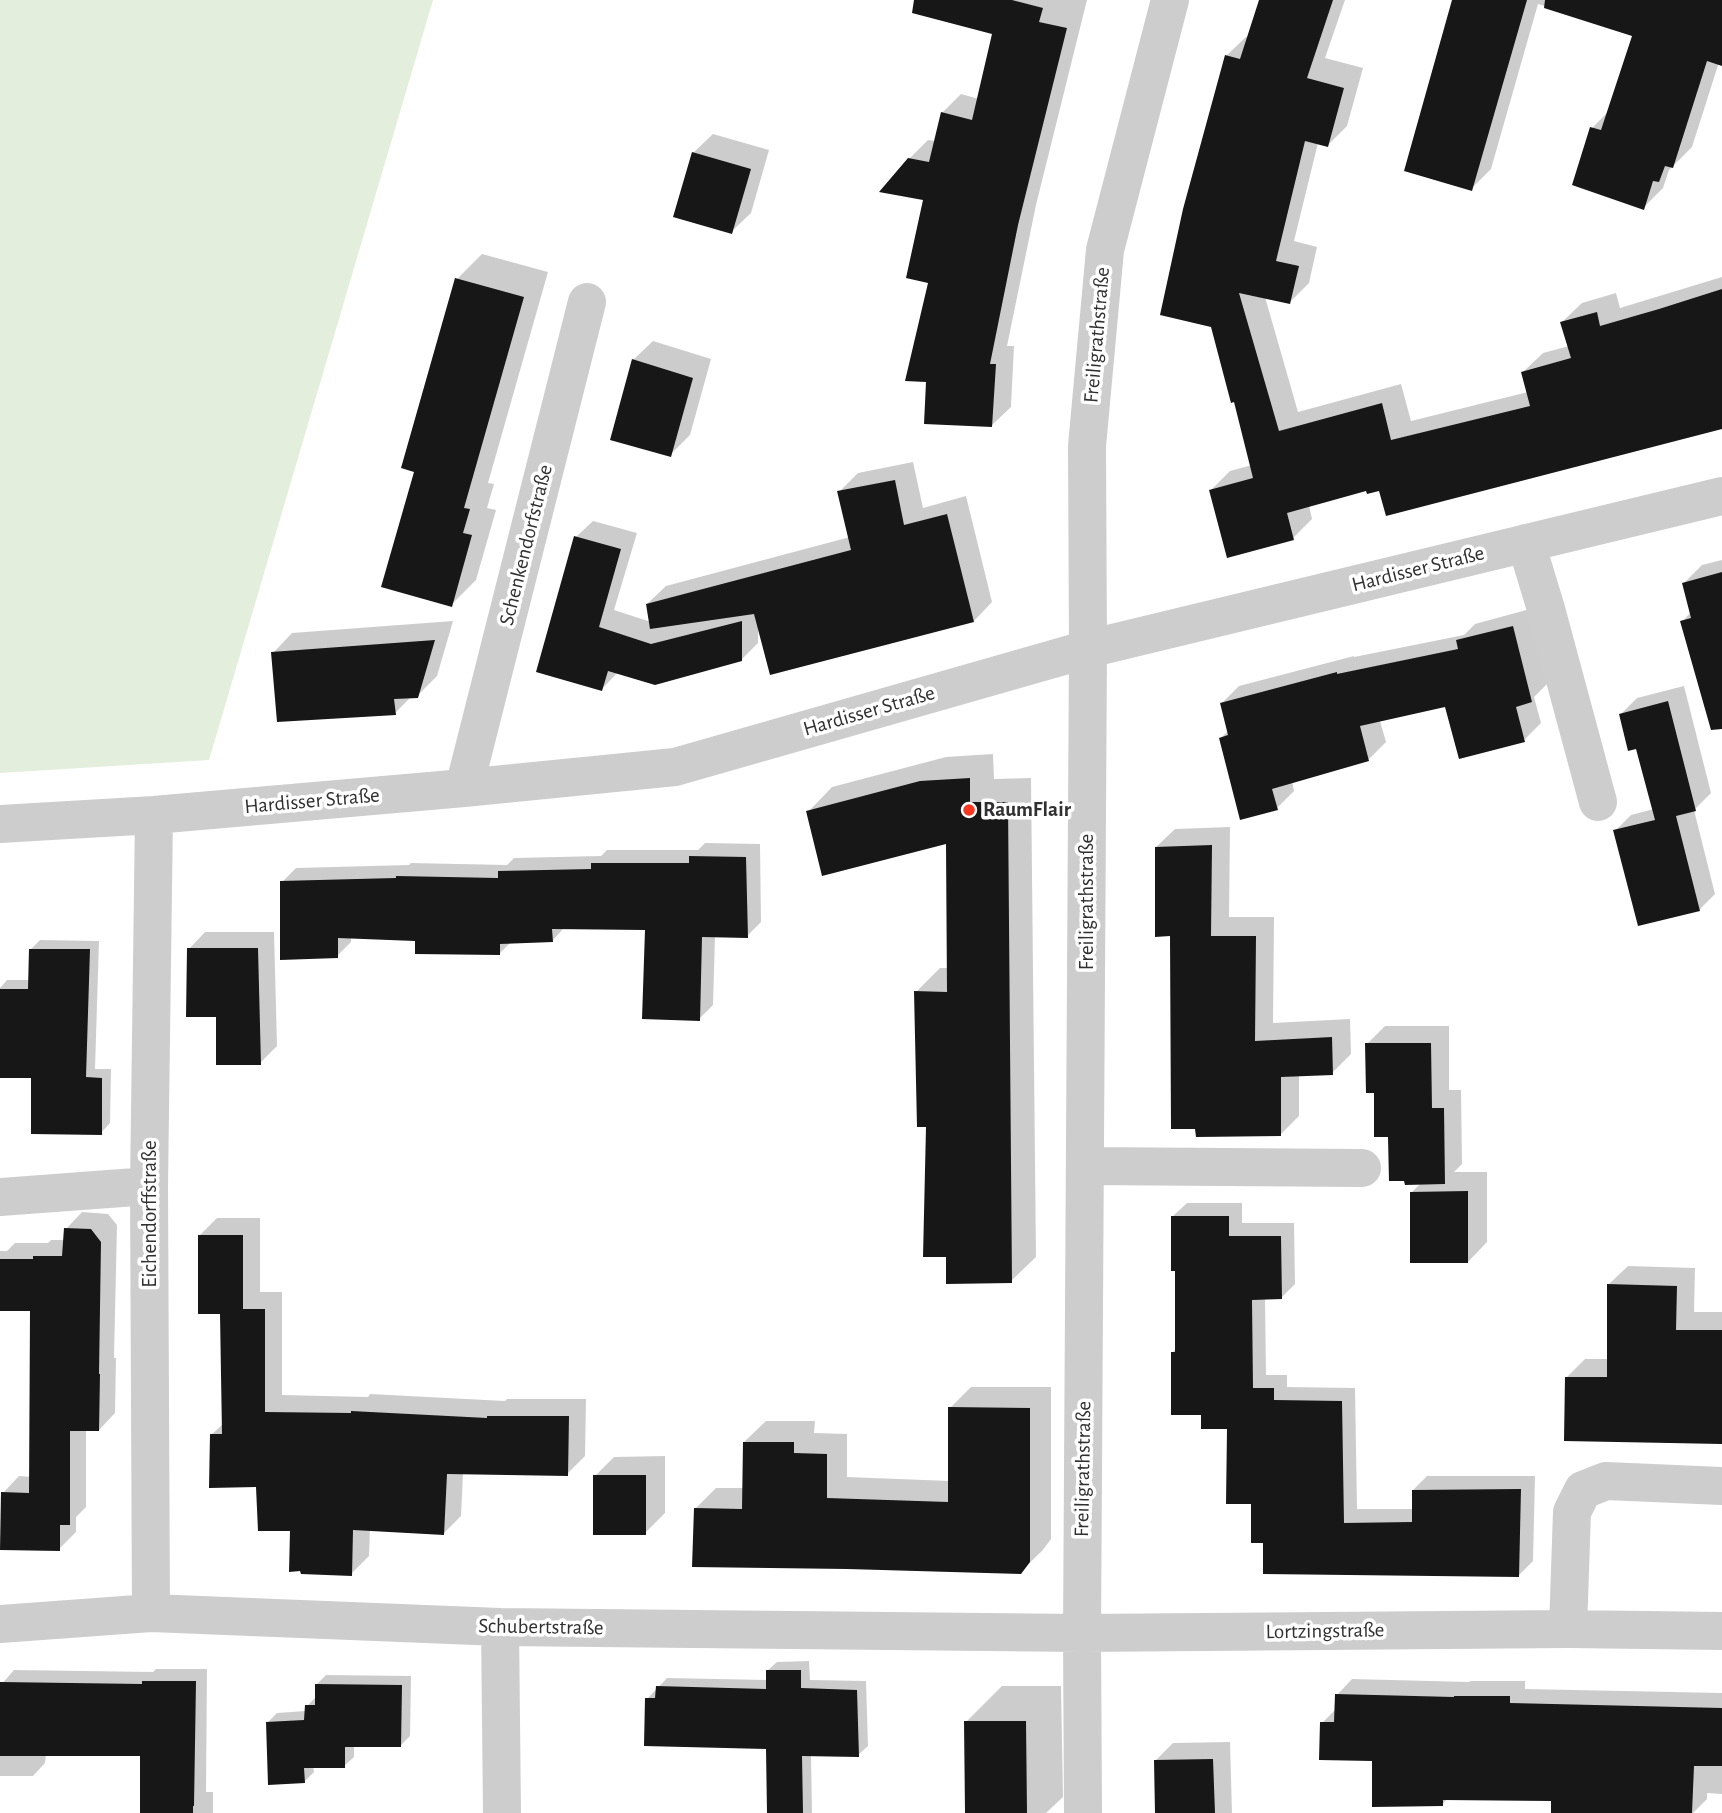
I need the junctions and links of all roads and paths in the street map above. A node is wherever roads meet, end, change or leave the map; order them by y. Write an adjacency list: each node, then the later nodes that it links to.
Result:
1 (1170, 0): 5 (street, Freiligrathstraße)
2 (587, 302): 6 (street, Schenkendorfstraße)
3 (1722, 496): 4 (street, Hardisser Straße)
4 (1526, 543): 5 (street, Hardisser Straße); 7 (street)
5 (1088, 649): 6 (street, Hardisser Straße); 10 (street, Freiligrathstraße)
6 (464, 788): 8 (street, Hardisser Straße)
7 (1598, 802)
8 (154, 815): 9 (street, Hardisser Straße); 12 (street, Eichendorffstraße)
9 (0, 824)
10 (1086, 1166): 11 (street); 20 (street, Freiligrathstraße)
11 (1362, 1168)
12 (149, 1186): 13 (street); 15 (street, Eichendorffstraße)
13 (0, 1197)
14 (1722, 1486): 18 (street)
15 (151, 1613): 16 (street, Schubertstraße); 17 (street, Schubertstraße)
16 (0, 1624)
17 (500, 1628): 20 (street, Schubertstraße); 21 (street)
18 (1568, 1629): 19 (street, Lortzingstraße); 20 (street, Lortzingstraße)
19 (1722, 1631)
20 (1082, 1633): 22 (street, Freiligrathstraße)
21 (502, 1813)
22 (1083, 1813)

